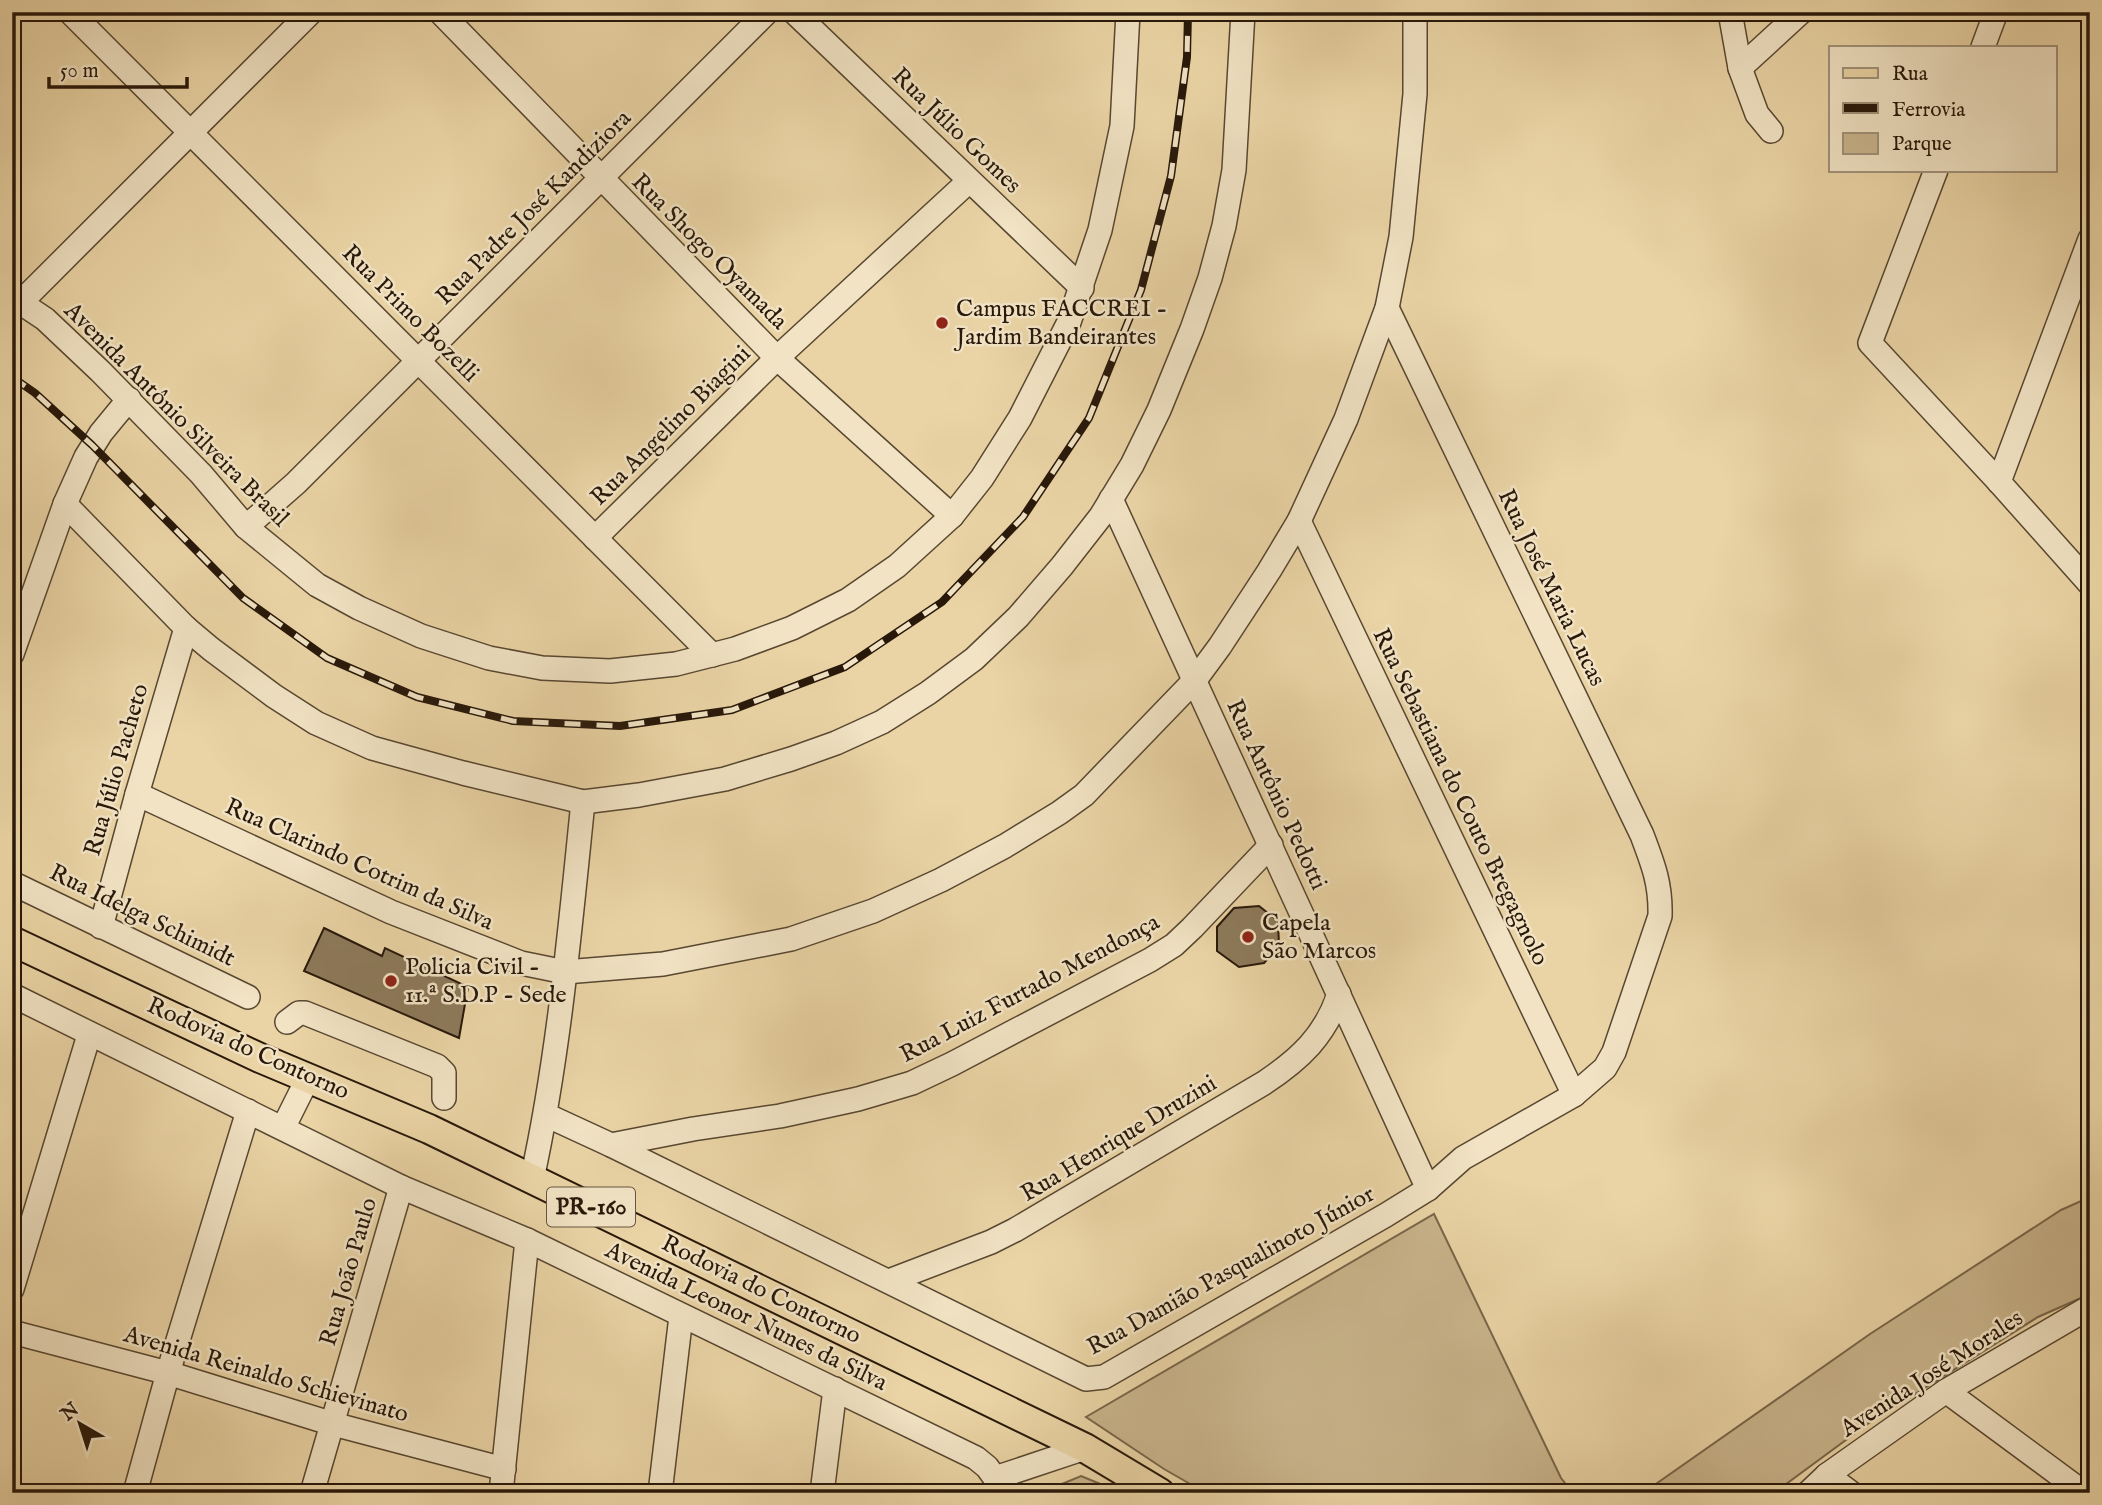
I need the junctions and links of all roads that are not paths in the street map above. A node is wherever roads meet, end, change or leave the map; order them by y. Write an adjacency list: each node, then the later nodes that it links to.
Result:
1 (71, 12): 15 (street, Rua Primo Bozelli)
2 (311, 12): 15 (street)
3 (440, 12): 17 (street, Rua Shogo Oyamada)
4 (767, 12): 17 (street, Rua Padre José Kandiziora)
5 (794, 12): 18 (street, Rua Júlio Gomes)
6 (1128, 12): 20 (street, Avenida Antônio Silveira Brasil)
7 (1243, 12): 27 (street)
8 (1415, 12): 22 (street, Rua Clarindo Cotrim da Silva)
9 (1730, 12): 13 (street)
10 (1801, 12): 13 (street)
11 (1996, 12): 12 (street)
12 (1983, 46)
13 (1740, 68): 14 (street)
14 (1770, 131)
15 (191, 132): 21 (street); 24 (street, Rua Primo Bozelli)
16 (1935, 172): 26 (street)
17 (601, 179): 23 (street, Rua Shogo Oyamada); 24 (street, Rua Padre José Kandiziora)
18 (969, 181): 20 (street, Rua Júlio Gomes); 23 (street, Rua Angelino Biagini)
19 (2090, 239): 26 (street)
20 (1082, 288): 29 (street, Avenida Antônio Silveira Brasil)
21 (17, 299): 25 (street, Avenida Antônio Silveira Brasil)
22 (1387, 308): 30 (street, Rua Clarindo Cotrim da Silva); 42 (street, Rua José Maria Lucas)
23 (777, 358): 29 (street, Rua Shogo Oyamada); 32 (street, Rua Angelino Biagini)
24 (419, 360): 31 (street, Rua Padre José Kandiziora); 32 (street, Rua Primo Bozelli)
25 (129, 400): 28 (street); 31 (street, Avenida Antônio Silveira Brasil)
26 (1999, 482): 33 (street)
27 (1111, 499): 37 (street, Rua Antônio Pedotti); 39 (street)
28 (65, 503): 34 (street); 35 (street)
29 (952, 516): 36 (street, Avenida Antônio Silveira Brasil)
30 (1298, 521): 37 (street, Rua Clarindo Cotrim da Silva); 52 (street, Rua Sebastiana do Couto Bregagnolo)
31 (246, 527): 36 (street, Avenida Antônio Silveira Brasil)
32 (595, 538): 36 (street, Rua Primo Bozelli)
33 (2090, 584)
34 (186, 628): 38 (street, Rua Júlio Pacheto); 39 (street)
35 (14, 641)
36 (712, 655)
37 (1195, 680): 40 (street, Rua Antônio Pedotti); 45 (street, Rua Clarindo Cotrim da Silva)
38 (137, 794): 43 (street, Rua Júlio Pacheto); 45 (street, Rua Clarindo Cotrim da Silva)
39 (583, 802): 45 (street)
40 (1271, 845): 47 (street, Rua Antônio Pedotti); 57 (street, Rua Luiz Furtado Mendonça)
41 (12, 883): 43 (street, Rua Idelga Schimidt)
42 (1661, 894): 52 (street, Rua Damião Pasqualinoto Júnior)
43 (101, 927): 48 (street, Rua Idelga Schimidt)
44 (12, 941): 51 (main road, Rodovia do Contorno / PR-160)
45 (565, 972): 55 (street)
46 (12, 995): 50 (street, Avenida Leonor Nunes da Silva)
47 (1339, 995): 60 (street, Rua Antônio Pedotti); 62 (street, Rua Henrique Druzini)
48 (248, 997)
49 (287, 1022): 53 (street)
50 (89, 1035): 54 (street, Avenida Leonor Nunes da Silva); 63 (street)
51 (308, 1078): 56 (street); 58 (main road, Rodovia do Contorno / PR-160)
52 (1574, 1095): 60 (street, Rua Damião Pasqualinoto Júnior)
53 (444, 1098)
54 (248, 1111): 56 (street, Avenida Leonor Nunes da Silva); 67 (street)
55 (546, 1115): 57 (street, Rua Damião Pasqualinoto Júnior); 58 (street)
56 (283, 1128): 59 (street, Avenida Leonor Nunes da Silva)
57 (611, 1145): 62 (street, Rua Damião Pasqualinoto Júnior)
58 (532, 1179): 71 (main road, Rodovia do Contorno / PR-160)
59 (401, 1187): 61 (street, Avenida Leonor Nunes da Silva); 70 (street, Rua João Paulo)
60 (1428, 1189): 62 (street, Rua Damião Pasqualinoto Júnior)
61 (527, 1240): 65 (street, Avenida Leonor Nunes da Silva); 72 (street)
62 (889, 1281)
63 (12, 1289)
64 (2086, 1314): 69 (street, Avenida José Morales)
65 (681, 1316): 68 (street, Avenida Leonor Nunes da Silva); 78 (street)
66 (12, 1332): 67 (street, Avenida Reinaldo Schievinato)
67 (168, 1373): 70 (street, Avenida Reinaldo Schievinato); 75 (street)
68 (835, 1388): 74 (street, Avenida Leonor Nunes da Silva); 79 (street)
69 (1946, 1391): 73 (street, Avenida José Morales); 83 (street)
70 (333, 1424): 72 (street, Avenida Reinaldo Schievinato); 76 (street, Rua João Paulo)
71 (1085, 1448): 74 (street); 80 (main road, Rodovia do Contorno / PR-160)
72 (504, 1469): 77 (street)
73 (1827, 1475): 81 (street, Avenida José Morales); 82 (street)
74 (993, 1485)
75 (135, 1493)
76 (312, 1493)
77 (501, 1493)
78 (660, 1493)
79 (822, 1493)
80 (1160, 1493)
81 (1808, 1493)
82 (1851, 1493)
83 (2084, 1493)

